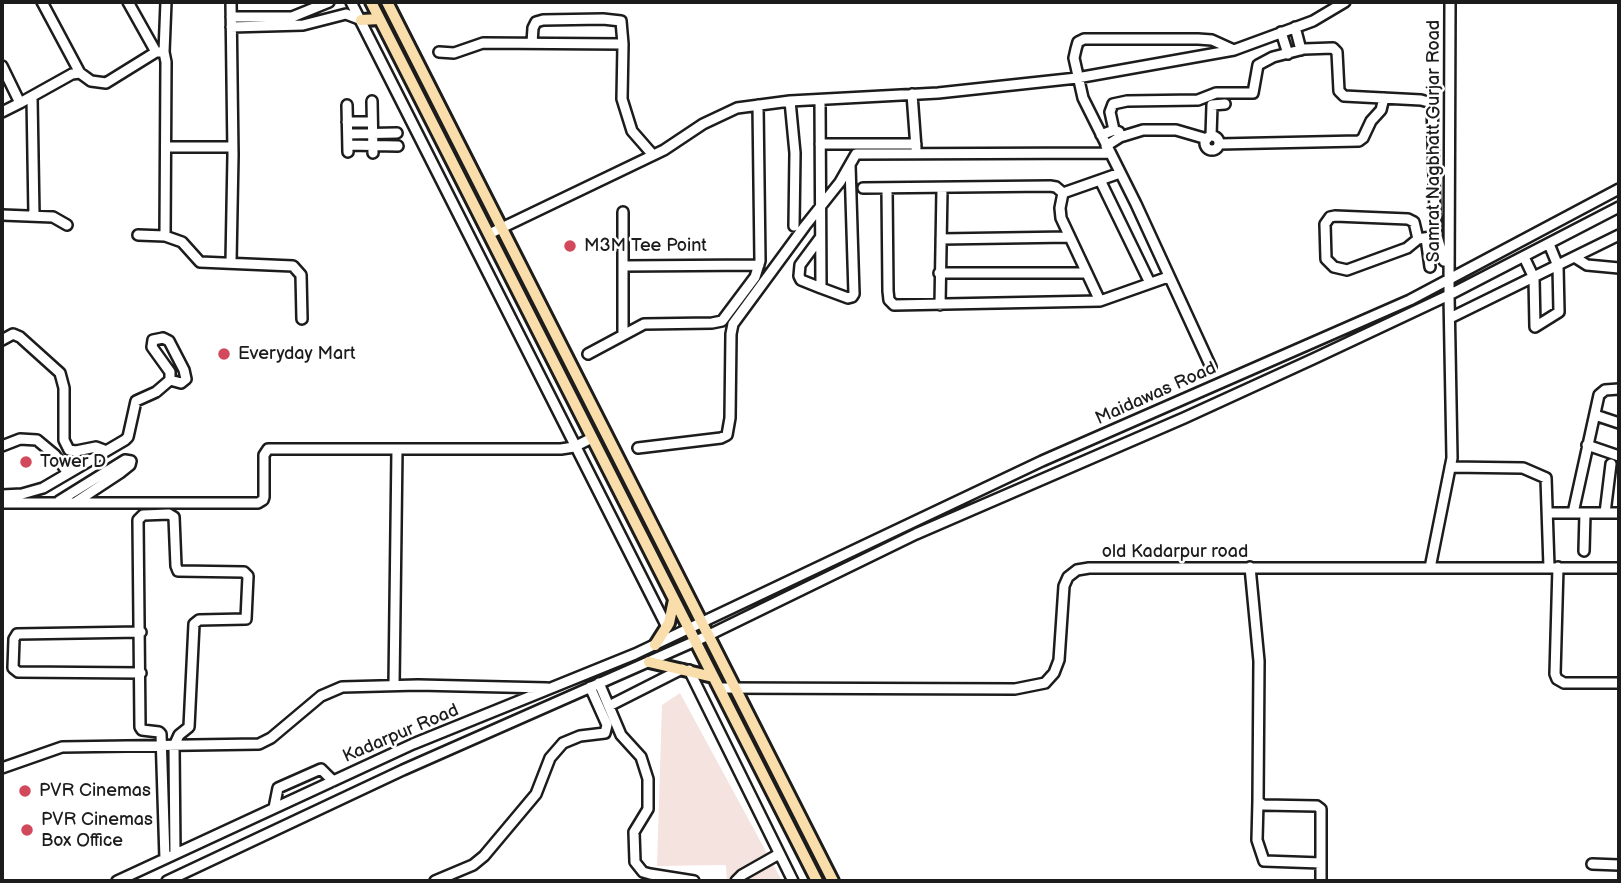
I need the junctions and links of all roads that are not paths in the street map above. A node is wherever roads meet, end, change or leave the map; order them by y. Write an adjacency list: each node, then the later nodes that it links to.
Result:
1 (42, 2): 26 (street)
2 (128, 2): 22 (street)
3 (166, 2): 22 (street)
4 (231, 2): 15 (street)
5 (328, 2): 11 (street)
6 (351, 2): 14 (street)
7 (371, 2): 12 (main road)
8 (387, 2): 70 (main road)
9 (1345, 2): 16 (street)
10 (1450, 2): 94 (street, Samrat Nagbhatt Gurjar Road)
11 (313, 9): 13 (street); 15 (street)
12 (379, 19): 14 (main road); 71 (main road)
13 (318, 20): 14 (street); 15 (street)
14 (361, 20): 113 (street)
15 (231, 22): 50 (street)
16 (1294, 27): 17 (street); 21 (street)
17 (1281, 32): 20 (street); 24 (street)
18 (532, 43): 19 (street); 19 (street); 23 (street)
19 (623, 44): 54 (street)
20 (1234, 50): 27 (street); 27 (street)
21 (1301, 50): 24 (street); 30 (street)
22 (160, 52): 26 (street); 49 (street)
23 (439, 52)
24 (1288, 54): 41 (street)
25 (2, 66): 34 (street)
26 (80, 73): 29 (street)
27 (1077, 78): 28 (street); 45 (street)
28 (912, 94): 31 (street); 52 (street)
29 (32, 97): 34 (street); 67 (street)
30 (1384, 98): 46 (street); 75 (street)
31 (820, 100): 33 (street); 47 (street)
32 (372, 101): 40 (street)
33 (790, 101): 37 (street); 69 (street)
34 (20, 103): 38 (street)
35 (1225, 104): 46 (street)
36 (347, 105): 39 (street)
37 (758, 105): 54 (street); 85 (street)
38 (2, 112)
39 (348, 122): 40 (street); 42 (street)
40 (372, 122): 43 (street)
41 (1117, 133): 45 (street); 46 (street); 53 (street)
42 (348, 134): 43 (street); 51 (street)
43 (372, 134): 44 (street); 51 (street)
44 (397, 134)
45 (1101, 135): 53 (street)
46 (1209, 137)
47 (820, 144): 52 (street); 64 (street)
48 (398, 146): 51 (street)
49 (167, 147): 50 (street); 74 (street)
50 (232, 147): 84 (street)
51 (373, 149)
52 (916, 149): 53 (street); 55 (street)
53 (1108, 150): 56 (street)
54 (653, 155): 70 (street)
55 (850, 163): 64 (street); 96 (street)
56 (1120, 173): 57 (street); 92 (street)
57 (1100, 180): 62 (street); 95 (street)
58 (863, 188): 59 (street)
59 (887, 188): 60 (street); 99 (street)
60 (942, 189): 62 (street); 78 (street)
61 (1619, 189): 94 (street, Maidawas Road)
62 (1063, 193): 76 (street)
63 (1619, 207): 80 (street, Maidawas Road)
64 (820, 209): 77 (street); 114 (street)
65 (623, 212): 86 (street)
66 (2, 215): 67 (street)
67 (34, 216): 68 (street)
68 (67, 225)
69 (794, 226)
70 (502, 228): 71 (street); 138 (main road)
71 (489, 234): 110 (main road)
72 (138, 235): 74 (street)
73 (1619, 235): 82 (street)
74 (165, 236): 84 (street)
75 (1437, 236): 79 (street); 83 (street)
76 (1069, 237): 78 (street); 91 (street)
77 (820, 238): 96 (street); 96 (street)
78 (941, 239): 90 (street)
79 (1422, 239): 79 (street); 88 (street)
80 (1549, 244): 81 (street, Maidawas Road); 87 (street)
81 (1524, 257): 93 (street); 97 (street, Maidawas Road)
82 (1576, 258): 87 (street); 89 (street)
83 (1444, 261)
84 (231, 262): 101 (street)
85 (760, 265): 86 (street); 102 (street)
86 (623, 266): 102 (street)
87 (1558, 266): 93 (street); 93 (street)
88 (1430, 267)
89 (1619, 268)
90 (939, 273): 91 (street); 99 (street)
91 (1087, 273): 98 (street)
92 (1168, 276): 95 (street); 105 (street)
93 (1534, 278): 100 (street)
94 (1450, 280): 97 (street, Samrat Nagbhatt Gurjar Road); 138 (street, Maidawas Road)
95 (1150, 283): 98 (street)
96 (821, 288)
97 (1449, 295): 100 (street, Samrat Nagbhatt Gurjar Road); 142 (street, Maidawas Road)
98 (1100, 301): 99 (street)
99 (940, 304)
100 (1450, 318): 120 (street, Samrat Nagbhatt Gurjar Road)
101 (302, 319)
102 (623, 334): 104 (street)
103 (2, 340): 116 (street)
104 (588, 354)
105 (1212, 367)
106 (170, 380): 106 (street); 116 (street)
107 (1619, 388): 108 (street)
108 (1595, 415): 109 (street); 111 (street)
109 (1619, 422)
110 (592, 438): 113 (street); 137 (main road)
111 (1587, 445): 117 (street); 128 (street)
112 (2, 446): 121 (street)
113 (574, 447): 115 (street); 139 (street)
114 (638, 448)
115 (397, 449): 125 (street); 150 (street)
116 (104, 450): 118 (street); 122 (street)
117 (1619, 456)
118 (94, 457): 121 (street); 122 (street)
119 (1611, 464): 130 (street)
120 (1450, 467): 127 (street); 135 (street, Samrat Nagbhatt Gurjar Road)
121 (68, 473): 123 (street)
122 (113, 473): 124 (street); 125 (street)
123 (2, 495)
124 (57, 502): 125 (street); 126 (street)
125 (76, 502)
126 (2, 503)
127 (1548, 513): 128 (street); 134 (street)
128 (1573, 513): 129 (street)
129 (1585, 513): 130 (street); 132 (street)
130 (1605, 513): 131 (street)
131 (1619, 513)
132 (1584, 551)
133 (1250, 567): 135 (street, old Kadarpur road); 152 (street, old Kadarpur road); 163 (street)
134 (1554, 567): 135 (street, old Kadarpur road); 136 (street, old Kadarpur road); 149 (street)
135 (1430, 568)
136 (1619, 568)
137 (674, 599): 139 (main road); 140 (main road)
138 (702, 623): 140 (street, Kadarpur Road); 142 (main road)
139 (667, 628): 144 (main road)
140 (689, 629): 143 (main road); 144 (street, Kadarpur Road)
141 (141, 632): 147 (street); 147 (street); 157 (street)
142 (709, 635): 143 (street, Kadarpur Road); 152 (main road)
143 (695, 641): 145 (street, Kadarpur Road); 148 (main road)
144 (655, 645): 153 (street, Kadarpur Road)
145 (649, 662): 146 (main road); 151 (street, Kadarpur Road)
146 (686, 670): 148 (main road); 155 (street); 167 (street)
147 (141, 673): 156 (street)
148 (713, 677): 154 (main road)
149 (1619, 682)
150 (394, 685): 153 (street); 157 (street)
151 (595, 685): 155 (street); 160 (street, Kadarpur Road)
152 (735, 687): 154 (street, old Kadarpur road); 179 (main road)
153 (552, 688): 158 (street, Kadarpur Road)
154 (719, 688): 178 (main road)
155 (606, 705): 174 (street); 175 (street)
156 (163, 746): 157 (street); 159 (street); 162 (street)
157 (174, 746): 162 (street)
158 (393, 753): 160 (street); 161 (street, Kadarpur Road)
159 (2, 768)
160 (403, 770): 173 (street, Kadarpur Road)
161 (333, 781): 164 (street, Kadarpur Road); 164 (street)
162 (169, 789): 165 (street)
163 (1258, 801): 169 (street); 169 (street)
164 (274, 808): 166 (street, Kadarpur Road)
165 (169, 825): 166 (street); 168 (street)
166 (175, 853): 168 (street, Kadarpur Road)
167 (779, 854): 176 (street); 177 (street)
168 (165, 859): 172 (street, Kadarpur Road)
169 (1321, 863): 180 (street)
170 (1592, 864): 171 (street)
171 (1619, 865)
172 (117, 881)
173 (167, 881)
174 (435, 881)
175 (694, 881)
176 (736, 881)
177 (793, 881)
178 (817, 881)
179 (833, 881)
180 (1321, 881)

